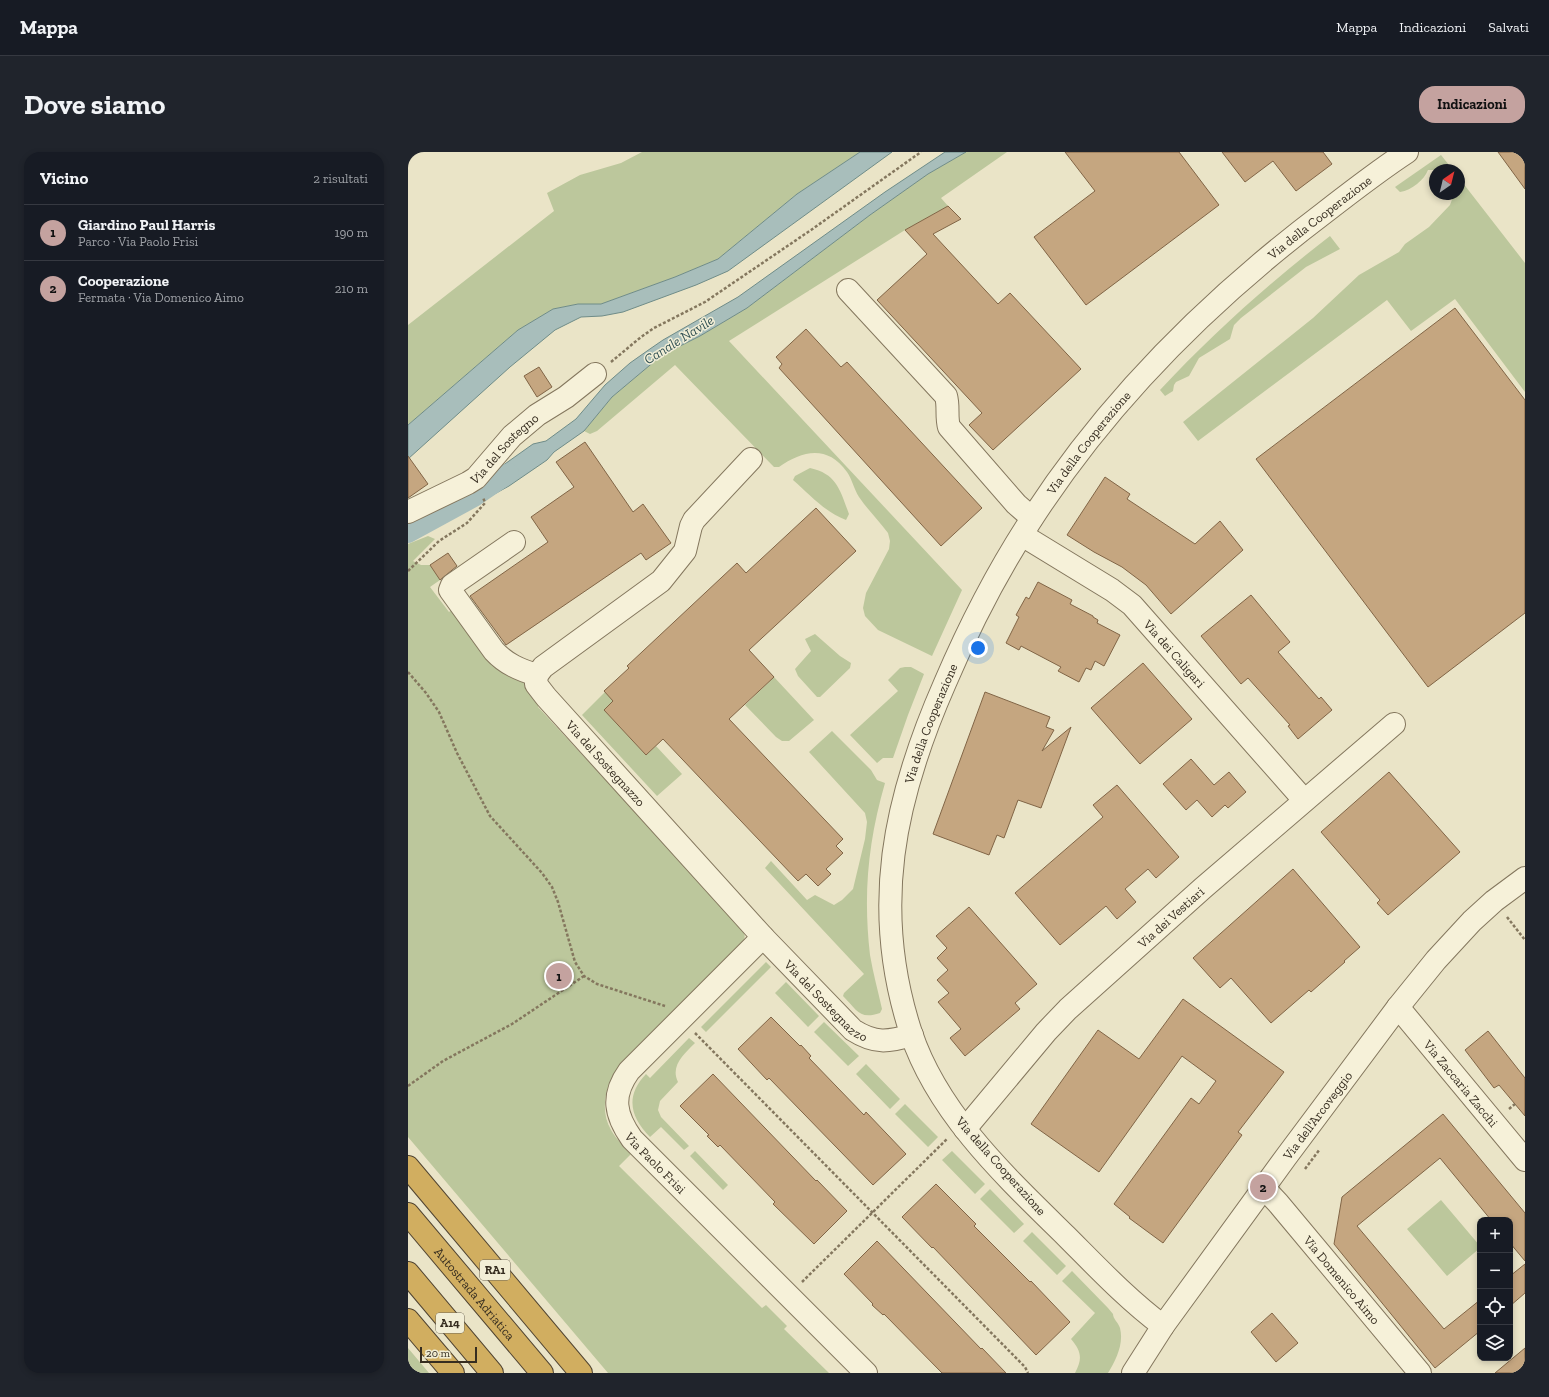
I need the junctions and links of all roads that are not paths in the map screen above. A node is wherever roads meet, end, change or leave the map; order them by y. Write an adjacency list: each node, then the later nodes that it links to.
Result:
1 (1407, 152): 6 (street, Via della Cooperazione)
2 (848, 290): 6 (street, Via dei Caligari)
3 (595, 374): 5 (street, Via del Sostegno)
4 (751, 458): 8 (street)
5 (408, 512)
6 (1027, 526): 10 (street, Via dei Caligari); 14 (street, Via della Cooperazione)
7 (514, 542): 8 (street)
8 (537, 675): 12 (street, Via del Sostegnazzo)
9 (1394, 724): 10 (street, Via dei Vestiari)
10 (1304, 800): 15 (street, Via dei Vestiari)
11 (1525, 878): 13 (street, Via dell'Arcoveggio)
12 (763, 937): 14 (street, Via del Sostegnazzo); 27 (street, Via Paolo Frisi)
13 (1398, 1007): 16 (street, Via Zaccaria Zacchi); 18 (street, Via dell'Arcoveggio)
14 (912, 1035): 15 (street, Via della Cooperazione)
15 (956, 1134): 22 (street, Via della Cooperazione)
16 (1525, 1160)
17 (408, 1167): 26 (highway, RA1)
18 (1263, 1188): 22 (street, Via dell'Arcoveggio); 29 (street, Via Domenico Aimo)
19 (408, 1214): 25 (highway, Autostrada Adriatica)
20 (408, 1274): 24 (highway, A14)
21 (408, 1320): 23 (highway)
22 (1163, 1326): 28 (street, Via dell'Arcoveggio)
23 (453, 1373)
24 (492, 1373)
25 (542, 1373)
26 (581, 1373)
27 (866, 1373)
28 (1133, 1373)
29 (1420, 1373)

